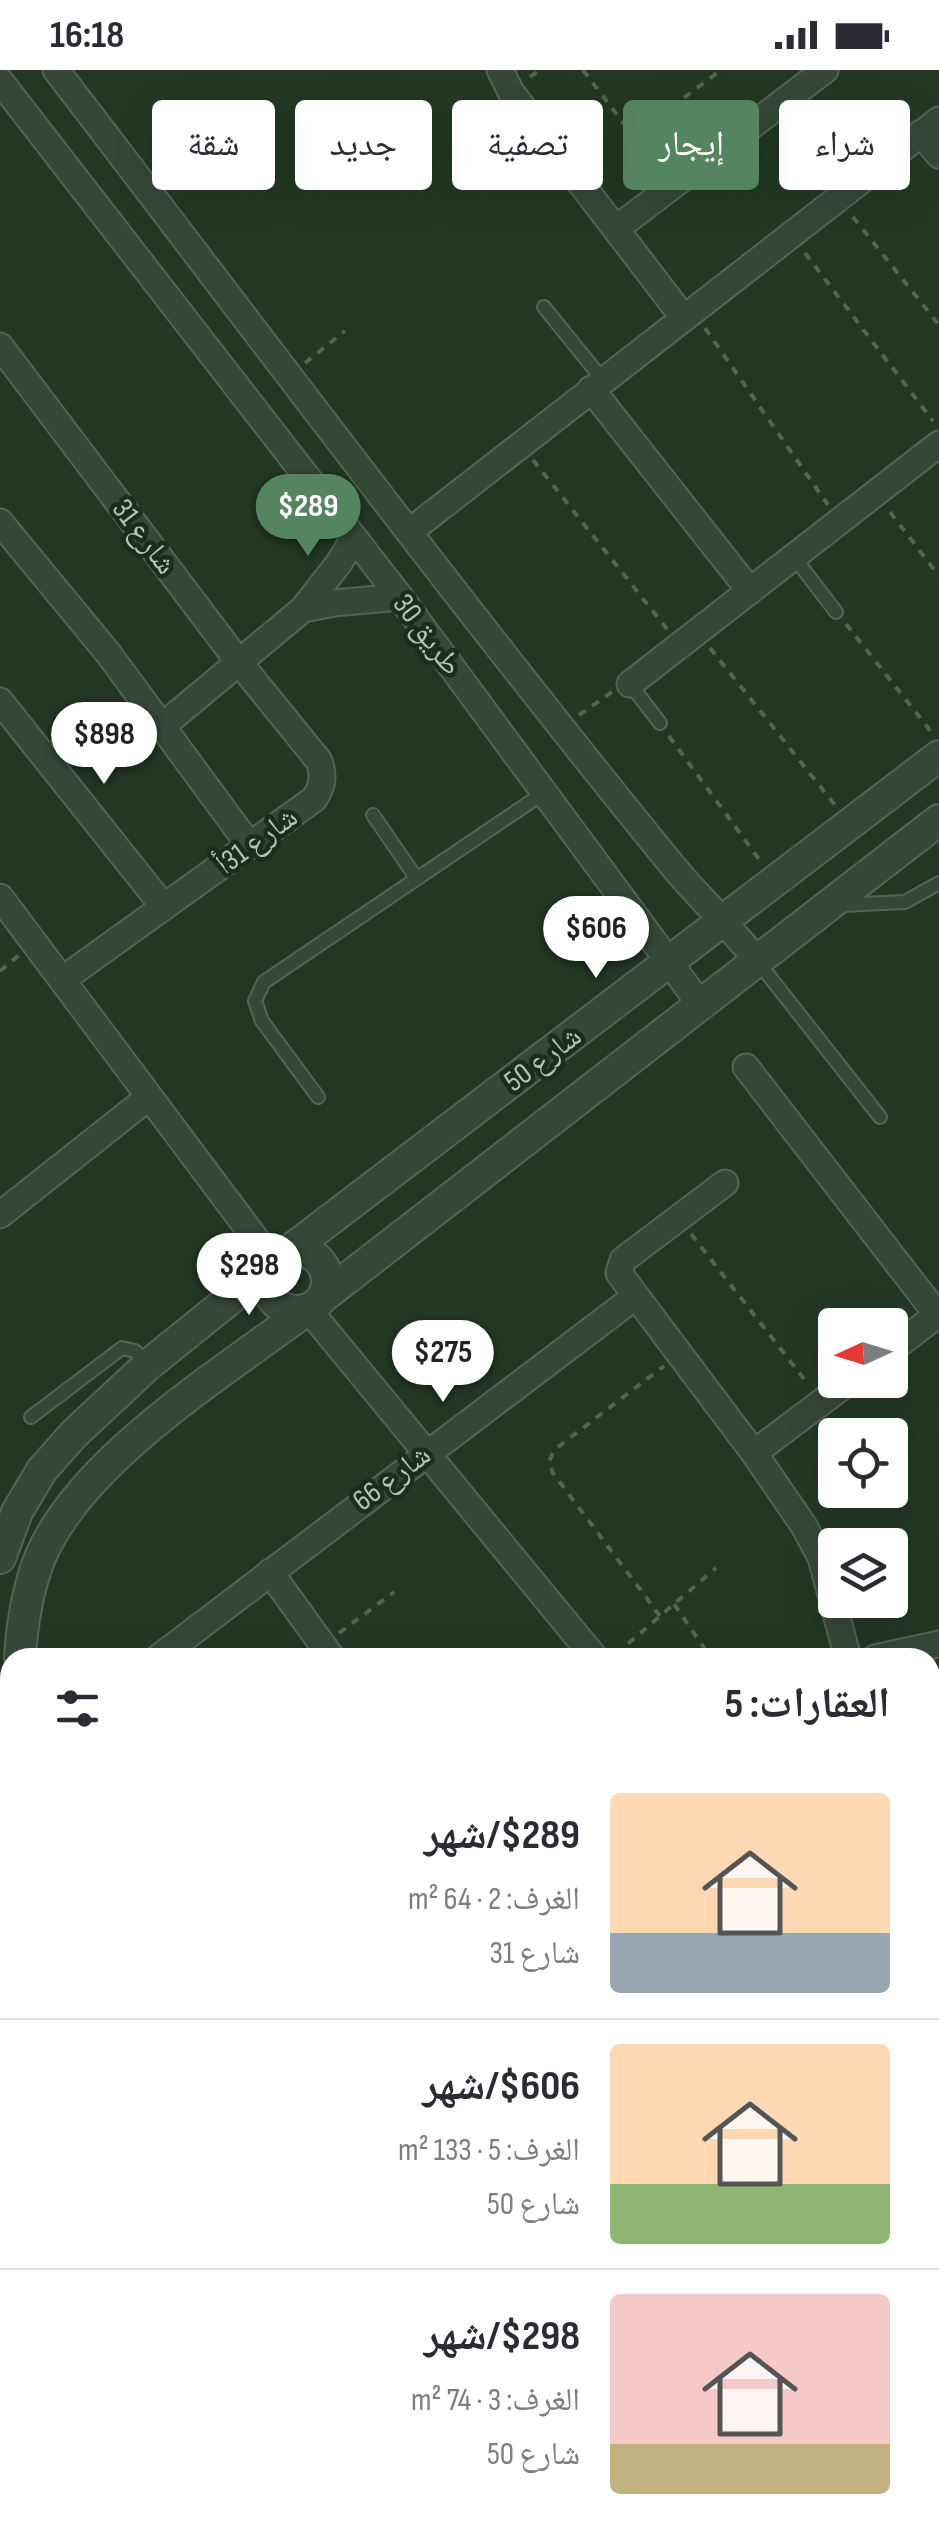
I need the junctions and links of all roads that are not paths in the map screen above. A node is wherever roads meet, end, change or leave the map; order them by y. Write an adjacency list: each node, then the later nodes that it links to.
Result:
1 (56, 70): 14 (street, طريق 30)
2 (500, 70): 7 (street)
3 (825, 70): 7 (street)
4 (0, 80): 15 (street, طريق 30)
5 (930, 126): 6 (street); 9 (street)
6 (939, 155)
7 (617, 228): 9 (street)
8 (544, 307): 11 (lane)
9 (688, 313): 11 (street)
10 (0, 346): 21 (street, شارع 31)
11 (597, 384): 14 (street); 17 (street)
12 (939, 444): 16 (street)
13 (0, 522): 25 (street)
14 (409, 532): 36 (street, طريق 30)
15 (354, 538): 18 (street, طريق 30); 19 (street)
16 (794, 557): 17 (street); 20 (lane)
17 (750, 592): 22 (street)
18 (400, 598): 19 (street); 27 (street, طريق 30)
19 (303, 609): 21 (street)
20 (836, 612)
21 (238, 661): 25 (street); 30 (street, شارع 31أ)
22 (630, 684): 24 (lane)
23 (0, 701): 35 (street)
24 (660, 723)
25 (160, 728): 30 (street)
26 (939, 756): 36 (street, شارع 50)
27 (545, 792): 31 (lane); 38 (street, طريق 30)
28 (373, 815): 31 (lane)
29 (939, 820): 34 (street, شارع 50)
30 (250, 846): 35 (street, شارع 31أ)
31 (417, 878): 43 (lane)
32 (939, 883): 34 (lane)
33 (0, 897): 39 (street)
34 (829, 905): 37 (street, شارع 50)
35 (164, 907): 39 (street, شارع 31أ)
36 (726, 920): 37 (street, طريق 30); 38 (street, شارع 50)
37 (758, 960): 40 (street, شارع 50); 44 (lane)
38 (669, 964): 40 (street, طريق 30); 47 (street, شارع 50)
39 (62, 980): 42 (street)
40 (700, 1004): 49 (street, شارع 50)
41 (746, 1067): 50 (street)
42 (149, 1096): 46 (street); 47 (street)
43 (318, 1097)
44 (880, 1117)
45 (726, 1183): 48 (street)
46 (0, 1215)
47 (278, 1260): 49 (street); 49 (street); 52 (street, شارع 50)
48 (636, 1296): 55 (street); 56 (street, شارع 66)
49 (312, 1306): 56 (street); 59 (street, شارع 50)
50 (938, 1316): 51 (street)
51 (908, 1338)
52 (148, 1364): 54 (lane); 57 (street, شارع 50)
53 (827, 1398): 55 (street)
54 (31, 1416)
55 (754, 1452): 63 (street)
56 (425, 1453): 58 (street, شارع 66); 62 (street)
57 (0, 1558)
58 (270, 1572): 60 (street, شارع 66); 61 (street)
59 (21, 1648)
60 (170, 1648)
61 (325, 1648)
62 (586, 1648)
63 (845, 1648)

